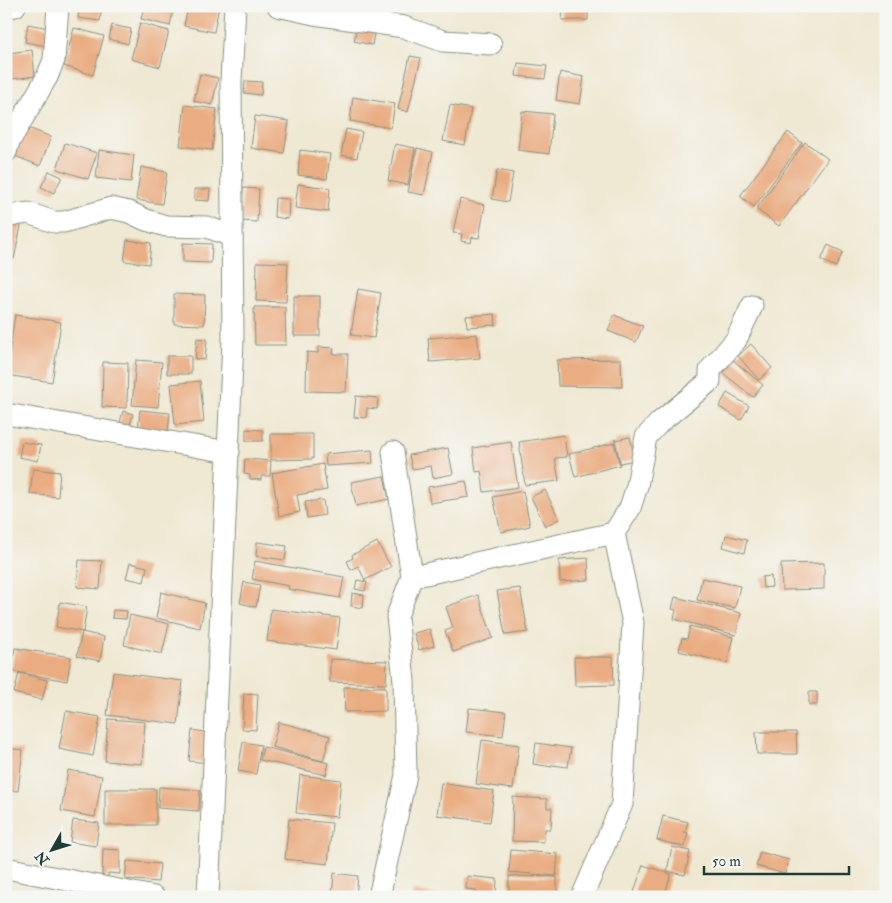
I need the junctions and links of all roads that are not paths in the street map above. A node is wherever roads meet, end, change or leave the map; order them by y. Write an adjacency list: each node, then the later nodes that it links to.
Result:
1 (14, 6): 5 (street)
2 (58, 6): 7 (street)
3 (235, 6): 9 (street)
4 (278, 6): 6 (street)
5 (6, 8)
6 (491, 44)
7 (6, 152)
8 (6, 214): 9 (street)
9 (231, 236): 12 (street)
10 (752, 306): 14 (street)
11 (6, 414): 12 (street)
12 (229, 452): 18 (street)
13 (393, 452): 15 (street)
14 (614, 533): 15 (street); 20 (street)
15 (412, 577): 19 (street)
16 (6, 868): 17 (street)
17 (154, 897)
18 (208, 897)
19 (379, 897)
20 (582, 897)

